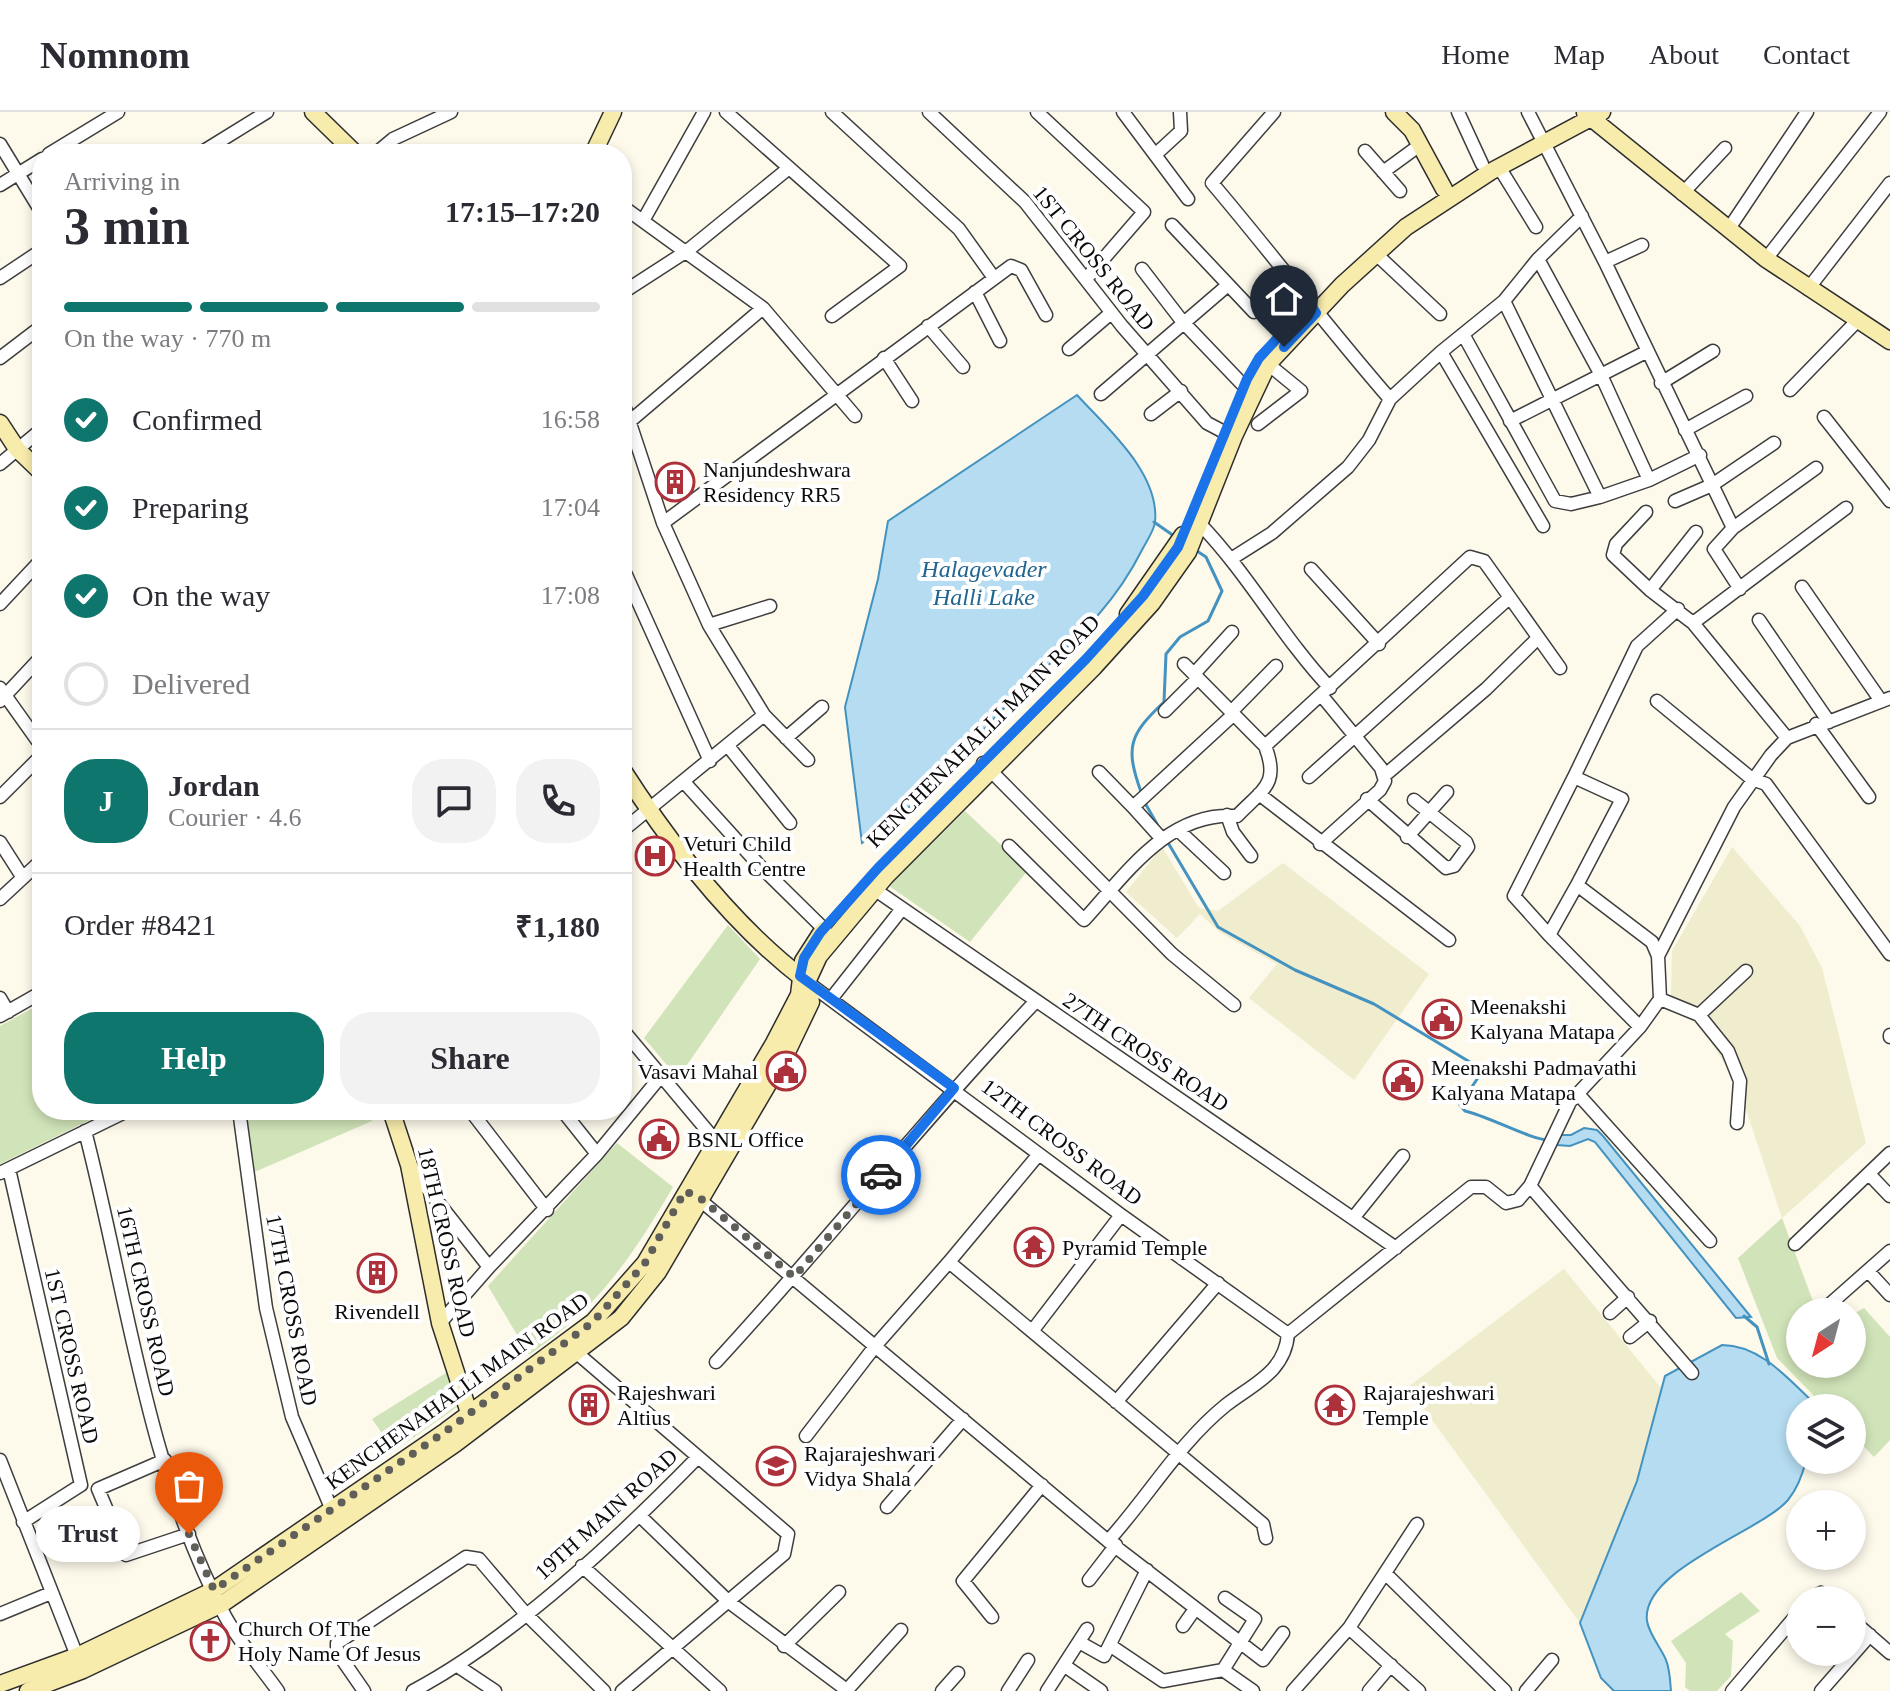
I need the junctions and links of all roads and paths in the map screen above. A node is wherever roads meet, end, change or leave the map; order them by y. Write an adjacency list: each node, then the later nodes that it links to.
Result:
1 (118, 112): 22 (street)
2 (267, 112): 23 (street)
3 (313, 112): 24 (main road)
4 (451, 112): 25 (street)
5 (704, 112): 45 (street)
6 (726, 112): 33 (street)
7 (832, 112): 58 (street)
8 (929, 112): 59 (street, 1ST CROSS ROAD)
9 (1037, 112): 59 (street)
10 (1123, 112): 30 (street)
11 (1180, 112): 30 (street)
12 (1274, 112): 66 (street)
13 (1394, 112): 27 (main road)
14 (1458, 112): 32 (street)
15 (1528, 112): 20 (street)
16 (1807, 112): 48 (street)
17 (1880, 112): 54 (street)
18 (609, 113): 26 (main road)
19 (1589, 114): 20 (main road, KENCHENAHALLI MAIN ROAD); 40 (main road)
20 (1541, 139): 32 (main road, KENCHENAHALLI MAIN ROAD); 44 (street)
21 (0, 144): 35 (street)
22 (65, 144)
23 (215, 144)
24 (342, 144)
25 (387, 144)
26 (597, 144)
27 (1420, 145): 34 (street); 38 (main road)
28 (1725, 148): 40 (street)
29 (1365, 151): 34 (street)
30 (1156, 154): 42 (street)
31 (32, 165): 35 (street)
32 (1491, 166): 38 (main road, KENCHENAHALLI MAIN ROAD); 47 (street); 51 (main road, KENCHENAHALLI MAIN ROAD)
33 (789, 168): 50 (street); 71 (street)
34 (1383, 172): 39 (street)
35 (18, 173): 37 (street); 41 (street)
36 (1890, 183): 62 (street)
37 (0, 185)
38 (1444, 189): 66 (main road, KENCHENAHALLI MAIN ROAD)
39 (1400, 191)
40 (1682, 194): 48 (main road)
41 (32, 196)
42 (1188, 199)
43 (632, 212): 45 (street)
44 (1582, 216): 53 (street); 55 (street)
45 (644, 219): 50 (street)
46 (1172, 225): 60 (street)
47 (1536, 227)
48 (1728, 230): 54 (main road)
49 (1642, 245): 55 (street)
50 (687, 251): 61 (street); 65 (street)
51 (1375, 253): 66 (main road, KENCHENAHALLI MAIN ROAD); 69 (street)
52 (32, 257): 57 (street)
53 (1538, 259): 64 (street); 88 (street)
54 (1766, 259): 62 (main road)
55 (1605, 262): 82 (street)
56 (1142, 269): 73 (street)
57 (0, 278)
58 (994, 278): 63 (street); 70 (street)
59 (1086, 279): 68 (street, 1ST CROSS ROAD)
60 (1228, 285): 67 (street); 73 (street)
61 (632, 287)
62 (1808, 289): 72 (main road)
63 (975, 292): 74 (street); 77 (street)
64 (1504, 301): 76 (street); 98 (street)
65 (763, 308): 93 (street); 102 (street)
66 (1313, 308): 86 (main road, KENCHENAHALLI MAIN ROAD); 90 (main road, KENCHENAHALLI MAIN ROAD); 96 (street)
67 (1254, 312)
68 (1111, 313): 79 (street); 83 (street, 1ST CROSS ROAD)
69 (1440, 314)
70 (1046, 315)
71 (832, 316)
72 (1858, 320): 78 (main road); 91 (street)
73 (1182, 321): 83 (street); 90 (street)
74 (928, 326): 85 (street); 87 (street)
75 (32, 334): 84 (street)
76 (1463, 334): 81 (street); 103 (street)
77 (1000, 341)
78 (1890, 341)
79 (1069, 349)
80 (1713, 351): 89 (street)
81 (1441, 352): 96 (street); 124 (street)
82 (1646, 352): 88 (street); 89 (street)
83 (1147, 354): 92 (street, 1ST CROSS ROAD); 94 (street)
84 (0, 358)
85 (884, 358): 93 (street); 97 (street)
86 (1268, 364): 105 (street); 127 (main road, KENCHENAHALLI MAIN ROAD)
87 (963, 367)
88 (1601, 375): 98 (street); 116 (street)
89 (1661, 383): 106 (street)
90 (1244, 386): 108 (main road, KENCHENAHALLI MAIN ROAD)
91 (1790, 390)
92 (1181, 391): 99 (street); 108 (street, 1ST CROSS ROAD)
93 (835, 393): 100 (street); 123 (street)
94 (1101, 394)
95 (1746, 396): 106 (street)
96 (1390, 399): 128 (street)
97 (912, 401)
98 (1551, 401): 103 (street); 118 (street)
99 (1151, 414)
100 (855, 416)
101 (1824, 417): 120 (street)
102 (632, 419)
103 (1510, 421): 118 (street)
104 (0, 423): 111 (main road)
105 (1258, 424)
106 (1685, 430): 112 (street)
107 (632, 431): 123 (street)
108 (1224, 432): 127 (main road, KENCHENAHALLI MAIN ROAD)
109 (32, 437): 111 (street)
110 (1774, 443): 117 (street)
111 (17, 449): 113 (main road); 114 (street)
112 (1700, 455): 116 (street); 117 (street)
113 (32, 463)
114 (0, 464)
115 (1816, 468): 125 (street)
116 (1649, 480): 118 (street)
117 (1712, 485): 119 (street); 125 (street)
118 (1600, 497)
119 (1675, 501)
120 (1890, 501)
121 (1846, 508): 133 (street)
122 (1646, 512): 134 (street)
123 (663, 523): 141 (street)
124 (1543, 526)
125 (1733, 528): 133 (street)
126 (1696, 532): 134 (street)
127 (1189, 539): 128 (street); 169 (main road, KENCHENAHALLI MAIN ROAD)
128 (1231, 559): 150 (street)
129 (1311, 569): 144 (street)
130 (32, 572): 136 (street)
131 (1802, 587): 152 (street)
132 (632, 588): 167 (street)
133 (1740, 589): 140 (street)
134 (1650, 590): 138 (street)
135 (1508, 599): 143 (street); 144 (street); 161 (street)
136 (0, 604)
137 (770, 606): 141 (street)
138 (1678, 609): 140 (street); 173 (street)
139 (1759, 620): 158 (street)
140 (1693, 623): 163 (street)
141 (709, 625): 157 (street)
142 (1232, 632): 149 (street)
143 (1538, 638): 148 (street); 171 (street)
144 (1379, 644): 150 (street)
145 (1184, 664): 149 (street)
146 (32, 666): 151 (street)
147 (1276, 666): 156 (street)
148 (1560, 668)
149 (1196, 676): 155 (street); 156 (street)
150 (1326, 692): 161 (street); 165 (street)
151 (2, 695): 160 (street)
152 (1886, 699): 158 (street)
153 (1657, 701): 174 (street)
154 (822, 707): 162 (street)
155 (1165, 711)
156 (1232, 713): 165 (street); 181 (street)
157 (764, 715): 162 (street); 164 (street)
158 (1829, 722): 159 (street)
159 (1816, 724): 163 (street); 180 (street)
160 (32, 734)
161 (1355, 736): 171 (street); 172 (street)
162 (786, 738): 166 (street)
163 (1787, 738): 174 (street)
164 (728, 746): 167 (street); 187 (street)
165 (1265, 746): 178 (street)
166 (808, 760)
167 (710, 761): 175 (street)
168 (32, 765): 179 (street)
169 (987, 767): 199 (main road, KENCHENAHALLI MAIN ROAD); 200 (street); 203 (main road, KENCHENAHALLI MAIN ROAD)
170 (1099, 772): 181 (street)
171 (1384, 776): 182 (street)
172 (1309, 777)
173 (1574, 777): 198 (street); 204 (street)
174 (1752, 779): 206 (street); 207 (street)
175 (684, 782): 184 (street); 203 (street)
176 (632, 785): 184 (main road, 12TH CROSS ROAD)
177 (1447, 792): 185 (street)
178 (1259, 794): 186 (street); 192 (street)
179 (0, 797)
180 (1869, 797)
181 (1142, 799): 189 (street)
182 (1367, 799): 190 (street); 192 (street)
183 (1414, 800): 185 (street)
184 (649, 811): 188 (street); 209 (main road, 12TH CROSS ROAD)
185 (1428, 814): 190 (street); 190 (street)
186 (1227, 815): 189 (street); 194 (street)
187 (790, 823)
188 (632, 824)
189 (1169, 835): 196 (street); 200 (street)
190 (1407, 837)
191 (0, 842): 197 (street)
192 (1320, 844): 205 (street)
193 (1009, 846): 200 (street)
194 (1251, 856)
195 (32, 869): 197 (street)
196 (1224, 873)
197 (23, 878): 201 (street)
198 (1577, 885): 204 (street); 207 (street)
199 (874, 889): 202 (street, 27TH CROSS ROAD); 209 (main road, KENCHENAHALLI MAIN ROAD)
200 (1112, 889): 215 (street)
201 (0, 899)
202 (901, 910): 212 (street); 214 (street, 27TH CROSS ROAD)
203 (824, 929): 209 (main road, KENCHENAHALLI MAIN ROAD)
204 (1549, 935): 218 (street)
205 (1449, 940)
206 (1890, 954)
207 (1658, 956): 213 (street)
208 (1746, 971): 217 (street)
209 (804, 979): 212 (street, 12TH CROSS ROAD); 232 (main road, KENCHENAHALLI MAIN ROAD); 241 (main road, KENCHENAHALLI MAIN ROAD)
210 (0, 998): 216 (street)
211 (32, 998): 216 (street)
212 (831, 999): 221 (street, 12TH CROSS ROAD)
213 (1660, 999): 217 (street); 218 (street)
214 (1036, 1001): 221 (street); 245 (street, 27TH CROSS ROAD)
215 (1234, 1005)
216 (4, 1014)
217 (1699, 1015): 230 (street)
218 (1640, 1027): 222 (street)
219 (632, 1041): 220 (street)
220 (661, 1076): 223 (street); 232 (street)
221 (954, 1088): 235 (street, 12TH CROSS ROAD); 253 (street)
222 (1578, 1094): 240 (street); 246 (street)
223 (632, 1111)
224 (108, 1120): 231 (street)
225 (240, 1120): 278 (street, 17TH CROSS ROAD)
226 (394, 1120): 237 (main road, 18TH CROSS ROAD)
227 (478, 1120): 243 (street)
228 (570, 1120): 234 (street)
229 (625, 1120): 234 (street)
230 (1737, 1123)
231 (85, 1131): 238 (street); 274 (street, 16TH CROSS ROAD)
232 (715, 1140): 241 (main road, KENCHENAHALLI MAIN ROAD)
233 (1890, 1153): 239 (street)
234 (597, 1154): 243 (street)
235 (1039, 1154): 244 (street, 12TH CROSS ROAD); 250 (street)
236 (1403, 1156): 245 (street)
237 (409, 1165): 251 (street); 260 (main road, 18TH CROSS ROAD)
238 (4, 1171): 280 (street, 1ST CROSS ROAD)
239 (1869, 1174): 242 (street); 247 (street)
240 (1530, 1186): 248 (street); 256 (street)
241 (692, 1194): 253 (street); 265 (main road, KENCHENAHALLI MAIN ROAD); 270 (main road, KENCHENAHALLI MAIN ROAD)
242 (1890, 1196)
243 (547, 1210): 251 (street)
244 (1121, 1215): 254 (street, 12TH CROSS ROAD); 261 (street)
245 (1354, 1217): 248 (street, 27TH CROSS ROAD)
246 (1710, 1241)
247 (1795, 1244)
248 (1396, 1248): 262 (street)
249 (1890, 1251): 252 (street)
250 (949, 1262): 261 (street); 264 (street)
251 (489, 1267): 260 (street)
252 (1868, 1271): 255 (street); 257 (street)
253 (794, 1277): 264 (street); 266 (street)
254 (1218, 1283): 262 (street, 12TH CROSS ROAD); 268 (street)
255 (1890, 1295)
256 (1628, 1297): 258 (street); 259 (street)
257 (1837, 1298)
258 (1610, 1313)
259 (1650, 1321): 263 (street); 267 (street)
260 (440, 1323): 270 (main road, 18TH CROSS ROAD)
261 (1033, 1330): 268 (street)
262 (1288, 1334): 272 (street)
263 (1630, 1337)
264 (876, 1345): 269 (street); 271 (street)
265 (578, 1354): 270 (main road, KENCHENAHALLI MAIN ROAD); 273 (street, 19TH MAIN ROAD)
266 (716, 1362)
267 (1692, 1373)
268 (1116, 1402): 272 (street)
269 (963, 1419): 276 (street); 277 (street)
270 (472, 1422): 278 (main road, KENCHENAHALLI MAIN ROAD); 291 (main road, KENCHENAHALLI MAIN ROAD)
271 (806, 1436)
272 (1181, 1454): 283 (street); 284 (street)
273 (697, 1458): 279 (street, 19TH MAIN ROAD); 293 (street)
274 (165, 1460): 282 (street, 16TH CROSS ROAD); 282 (street)
275 (1, 1464): 280 (street)
276 (1042, 1485): 284 (street); 297 (street)
277 (887, 1507)
278 (332, 1510): 291 (main road, KENCHENAHALLI MAIN ROAD)
279 (640, 1516): 285 (street, 19TH MAIN ROAD); 293 (street)
280 (23, 1522): 290 (street)
281 (1417, 1524): 287 (street)
282 (189, 1534): 291 (street, 16TH CROSS ROAD)
283 (1266, 1538)
284 (1112, 1543): 286 (street); 288 (street)
285 (582, 1566): 295 (street, 19TH MAIN ROAD); 310 (street)
286 (1147, 1570): 294 (street); 309 (street)
287 (1385, 1573): 300 (street); 339 (street)
288 (1089, 1580)
289 (839, 1592): 308 (street)
290 (51, 1593): 296 (street); 312 (street)
291 (218, 1597): 312 (main road, KENCHENAHALLI MAIN ROAD); 321 (main road, KENCHENAHALLI MAIN ROAD); 322 (street, 16TH CROSS ROAD)
292 (1225, 1598): 307 (street)
293 (729, 1602): 308 (street); 310 (street)
294 (1195, 1609): 298 (street); 307 (street)
295 (525, 1613): 317 (street, 19TH MAIN ROAD); 323 (street); 326 (street)
296 (0, 1614)
297 (992, 1617)
298 (1183, 1626)
299 (1786, 1627): 341 (street)
300 (1349, 1628): 315 (street); 336 (street)
301 (1087, 1629): 306 (street)
302 (901, 1630): 329 (street)
303 (1866, 1632): 305 (street)
304 (1283, 1633): 307 (street)
305 (1870, 1635): 311 (street); 342 (street)
306 (1079, 1642): 309 (street); 316 (street)
307 (1239, 1643): 319 (street)
308 (784, 1646): 329 (street)
309 (1111, 1646): 319 (street)
310 (673, 1649): 327 (street); 328 (street)
311 (1890, 1653)
312 (77, 1656): 320 (main road, KENCHENAHALLI MAIN ROAD)
313 (1028, 1660): 331 (street)
314 (1552, 1660): 340 (street)
315 (1391, 1665): 337 (street); 338 (street)
316 (1065, 1666): 332 (street); 333 (street)
317 (459, 1667): 324 (street, 19TH MAIN ROAD); 325 (street)
318 (958, 1673): 330 (street)
319 (1228, 1674): 334 (street); 335 (street)
320 (0, 1684)
321 (28, 1691)
322 (278, 1691)
323 (364, 1691)
324 (413, 1691)
325 (495, 1691)
326 (604, 1691)
327 (622, 1691)
328 (720, 1691)
329 (847, 1691)
330 (942, 1691)
331 (1008, 1691)
332 (1047, 1691)
333 (1101, 1691)
334 (1227, 1691)
335 (1253, 1691)
336 (1293, 1691)
337 (1369, 1691)
338 (1419, 1691)
339 (1505, 1691)
340 (1526, 1691)
341 (1732, 1691)
342 (1821, 1691)

